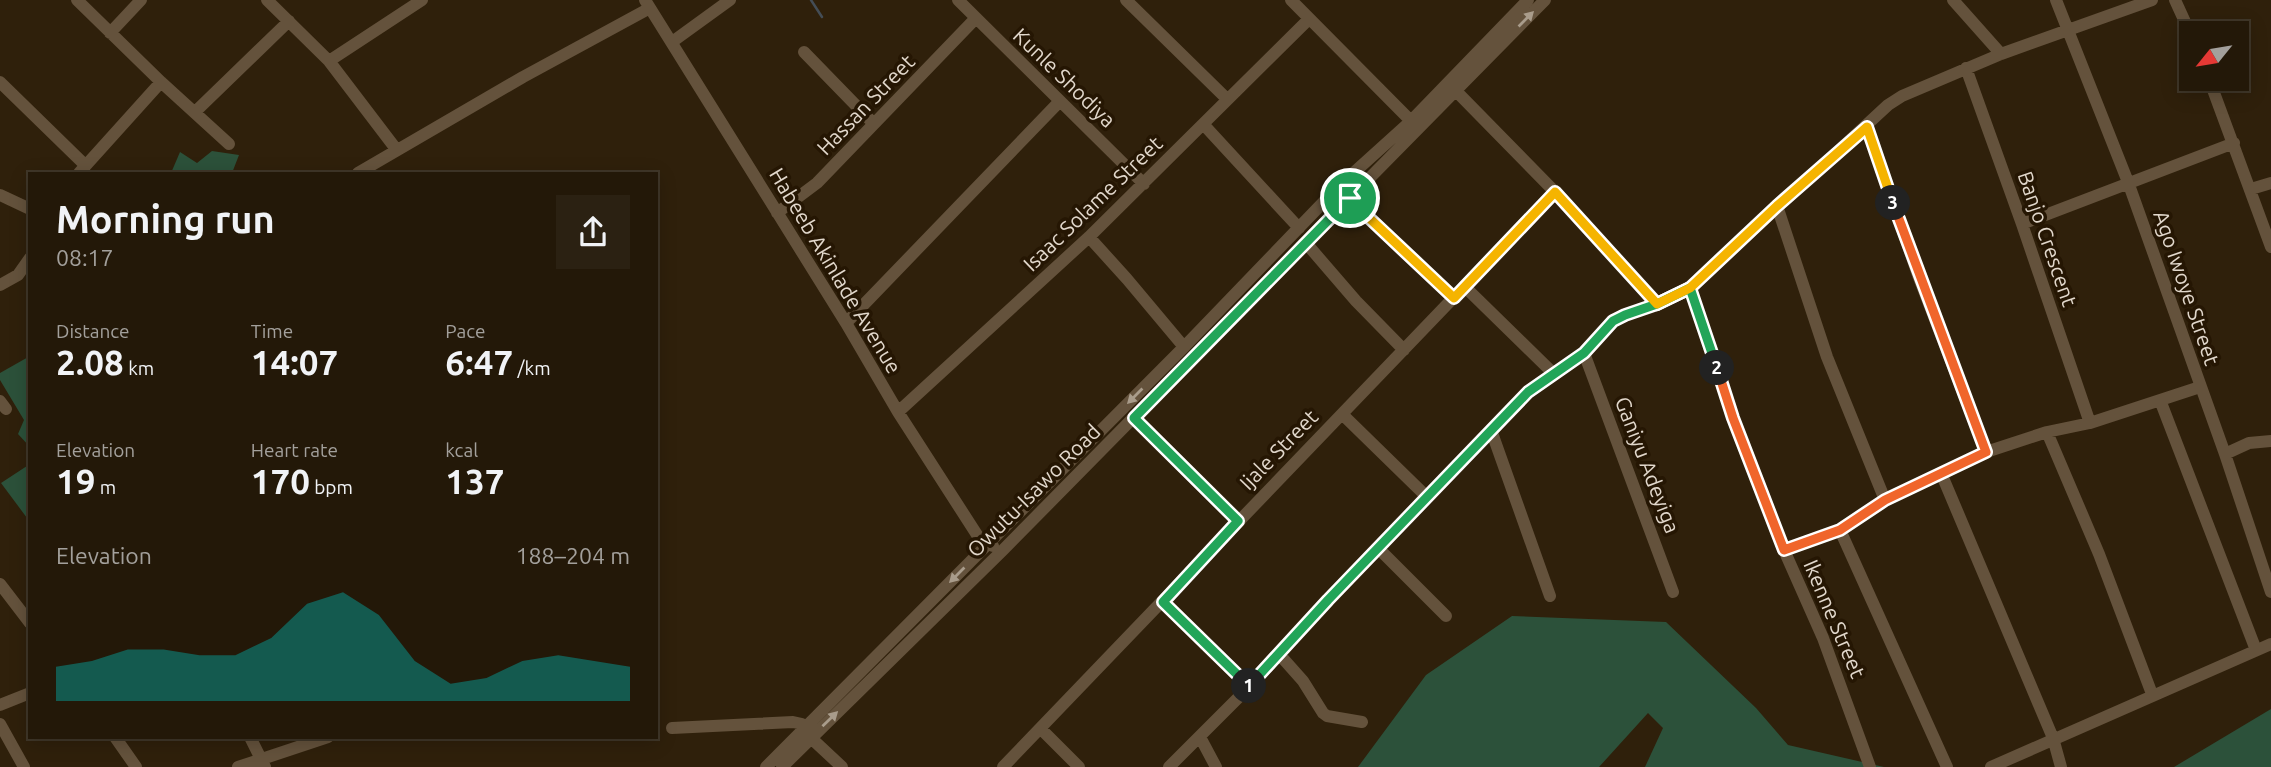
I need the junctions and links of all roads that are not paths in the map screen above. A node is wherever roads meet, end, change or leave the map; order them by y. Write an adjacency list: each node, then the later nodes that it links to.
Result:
1 (77, 0): 21 (street)
2 (141, 0): 21 (street)
3 (267, 0): 18 (street)
4 (422, 0): 25 (street)
5 (730, 0): 22 (street)
6 (958, 0): 16 (street, Kunle Shodiya)
7 (1126, 0): 31 (street)
8 (1291, 0): 17 (street)
9 (1528, 0): 34 (street, Owutu-Isawo Road)
10 (1545, 0): 29 (street, Owutu-Isawo Road, one-way to 10)
11 (1953, 0): 24 (street)
12 (2056, 0): 20 (street, Ago Iwoye Street)
13 (2152, 0): 20 (street)
14 (2175, 0): 19 (street)
15 (647, 4): 22 (street, Habeeb Akinlade Avenue); 40 (street)
16 (976, 18): 32 (street, Kunle Shodiya); 35 (street, Hassan Street)
17 (1309, 19): 31 (street, Isaac Solame Street); 34 (street)
18 (289, 21): 25 (street); 33 (street)
19 (2185, 21)
20 (2069, 31): 24 (street); 43 (street, Ago Iwoye Street)
21 (110, 33): 28 (street)
22 (672, 41): 52 (street, Habeeb Akinlade Avenue)
23 (804, 52): 35 (street)
24 (2001, 54): 26 (street)
25 (329, 61): 40 (street)
26 (1966, 68): 37 (street); 53 (street, Banjo Crescent)
27 (0, 82): 41 (street)
28 (161, 82): 33 (street); 41 (street)
29 (1455, 90): 47 (street); 49 (street, Owutu-Isawo Road)
30 (2214, 91): 38 (street)
31 (1227, 99): 36 (street, Isaac Solame Street)
32 (1060, 101): 45 (street, Kunle Shodiya); 64 (street)
33 (195, 113): 39 (street)
34 (1411, 121): 54 (street, Owutu-Isawo Road)
35 (874, 124): 52 (street, Hassan Street)
36 (1204, 125): 45 (street, Isaac Solame Street); 54 (street)
37 (1867, 127): 50 (street); 78 (street)
38 (2234, 143): 43 (street); 46 (street)
39 (229, 144)
40 (396, 149): 42 (street)
41 (82, 169)
42 (360, 172)
43 (2128, 182): 53 (street); 69 (street, Ago Iwoye Street)
44 (2271, 183): 46 (street)
45 (1144, 184): 55 (street, Isaac Solame Street)
46 (2251, 189): 57 (street)
47 (1555, 192): 60 (street, Ijale Street); 63 (street)
48 (0, 195): 51 (street)
49 (1350, 198): 56 (street, Owutu-Isawo Road); 62 (street)
50 (1777, 206): 61 (street); 82 (street)
51 (28, 208)
52 (777, 213): 64 (street, Habeeb Akinlade Avenue)
53 (2022, 224): 74 (street, Banjo Crescent)
54 (1299, 228): 65 (street, Owutu-Isawo Road)
55 (1089, 237): 65 (street); 71 (street, Isaac Solame Street)
56 (1306, 243): 66 (street); 73 (street, Owutu-Isawo Road)
57 (2271, 247)
58 (28, 261): 59 (street)
59 (0, 285)
60 (1465, 287): 62 (street, Ijale Street); 68 (street)
61 (1690, 288): 63 (street); 88 (street, Ikenne Street)
62 (1454, 298): 66 (street, Ijale Street)
63 (1657, 304): 67 (street)
64 (846, 323): 71 (street, Habeeb Akinlade Avenue)
65 (1184, 347): 85 (street, Owutu-Isawo Road, one-way to 85)
66 (1404, 350): 72 (street, Ijale Street)
67 (1584, 353): 68 (street); 91 (street, Ganiyu Adeyiga)
68 (1554, 374): 75 (street)
69 (2200, 387): 70 (street); 79 (street, Ago Iwoye Street)
70 (2160, 400): 74 (street); 98 (street)
71 (898, 412): 85 (street, Habeeb Akinlade Avenue)
72 (1342, 414): 81 (street); 83 (street, Ijale Street)
73 (1134, 418): 83 (street); 87 (street, Owutu-Isawo Road)
74 (2090, 423): 76 (street)
75 (1491, 430): 81 (street); 93 (street)
76 (2047, 432): 78 (street); 102 (street)
77 (2271, 441): 79 (street)
78 (1986, 452): 80 (street)
79 (2225, 454): 89 (street, Ago Iwoye Street)
80 (1941, 473): 82 (street); 110 (street)
81 (1427, 497): 86 (street)
82 (1885, 500): 84 (street)
83 (1238, 521): 94 (street, Ijale Street)
84 (1840, 530): 88 (street); 126 (street)
85 (988, 544): 87 (street, Habeeb Akinlade Avenue); 108 (street, Owutu-Isawo Road, one-way to 108)
86 (1378, 548): 95 (street); 99 (street)
87 (1003, 550): 108 (street, Owutu-Isawo Road, one-way to 87)
88 (1784, 550): 125 (street, Ikenne Street)
89 (2266, 560): 92 (street, Ago Iwoye Street)
90 (0, 584): 96 (street)
91 (1673, 592)
92 (2271, 592)
93 (1550, 596)
94 (1163, 602): 100 (street); 107 (street, Ijale Street)
95 (1446, 616)
96 (28, 620)
97 (2271, 644): 98 (street)
98 (2256, 650): 102 (street)
99 (1279, 654): 100 (street); 104 (street)
100 (1250, 686): 109 (street)
101 (28, 694): 103 (street)
102 (2152, 694): 110 (street)
103 (0, 705)
104 (1363, 722)
105 (0, 724): 115 (street)
106 (673, 728): 108 (street)
107 (1041, 729): 121 (street, Ijale Street); 122 (street)
108 (807, 733): 118 (street, Owutu-Isawo Road); 119 (street, Owutu-Isawo Road); 120 (street)
109 (1200, 737): 123 (street); 124 (street)
110 (2053, 738): 127 (street); 128 (street)
111 (116, 739): 116 (street)
112 (251, 739): 114 (street)
113 (323, 739): 114 (street)
114 (263, 764): 117 (street)
115 (24, 767)
116 (135, 767)
117 (238, 767)
118 (766, 767)
119 (782, 767)
120 (842, 767)
121 (1003, 767)
122 (1079, 767)
123 (1169, 767)
124 (1216, 767)
125 (1870, 767)
126 (1947, 767)
127 (1991, 767)
128 (2061, 767)

